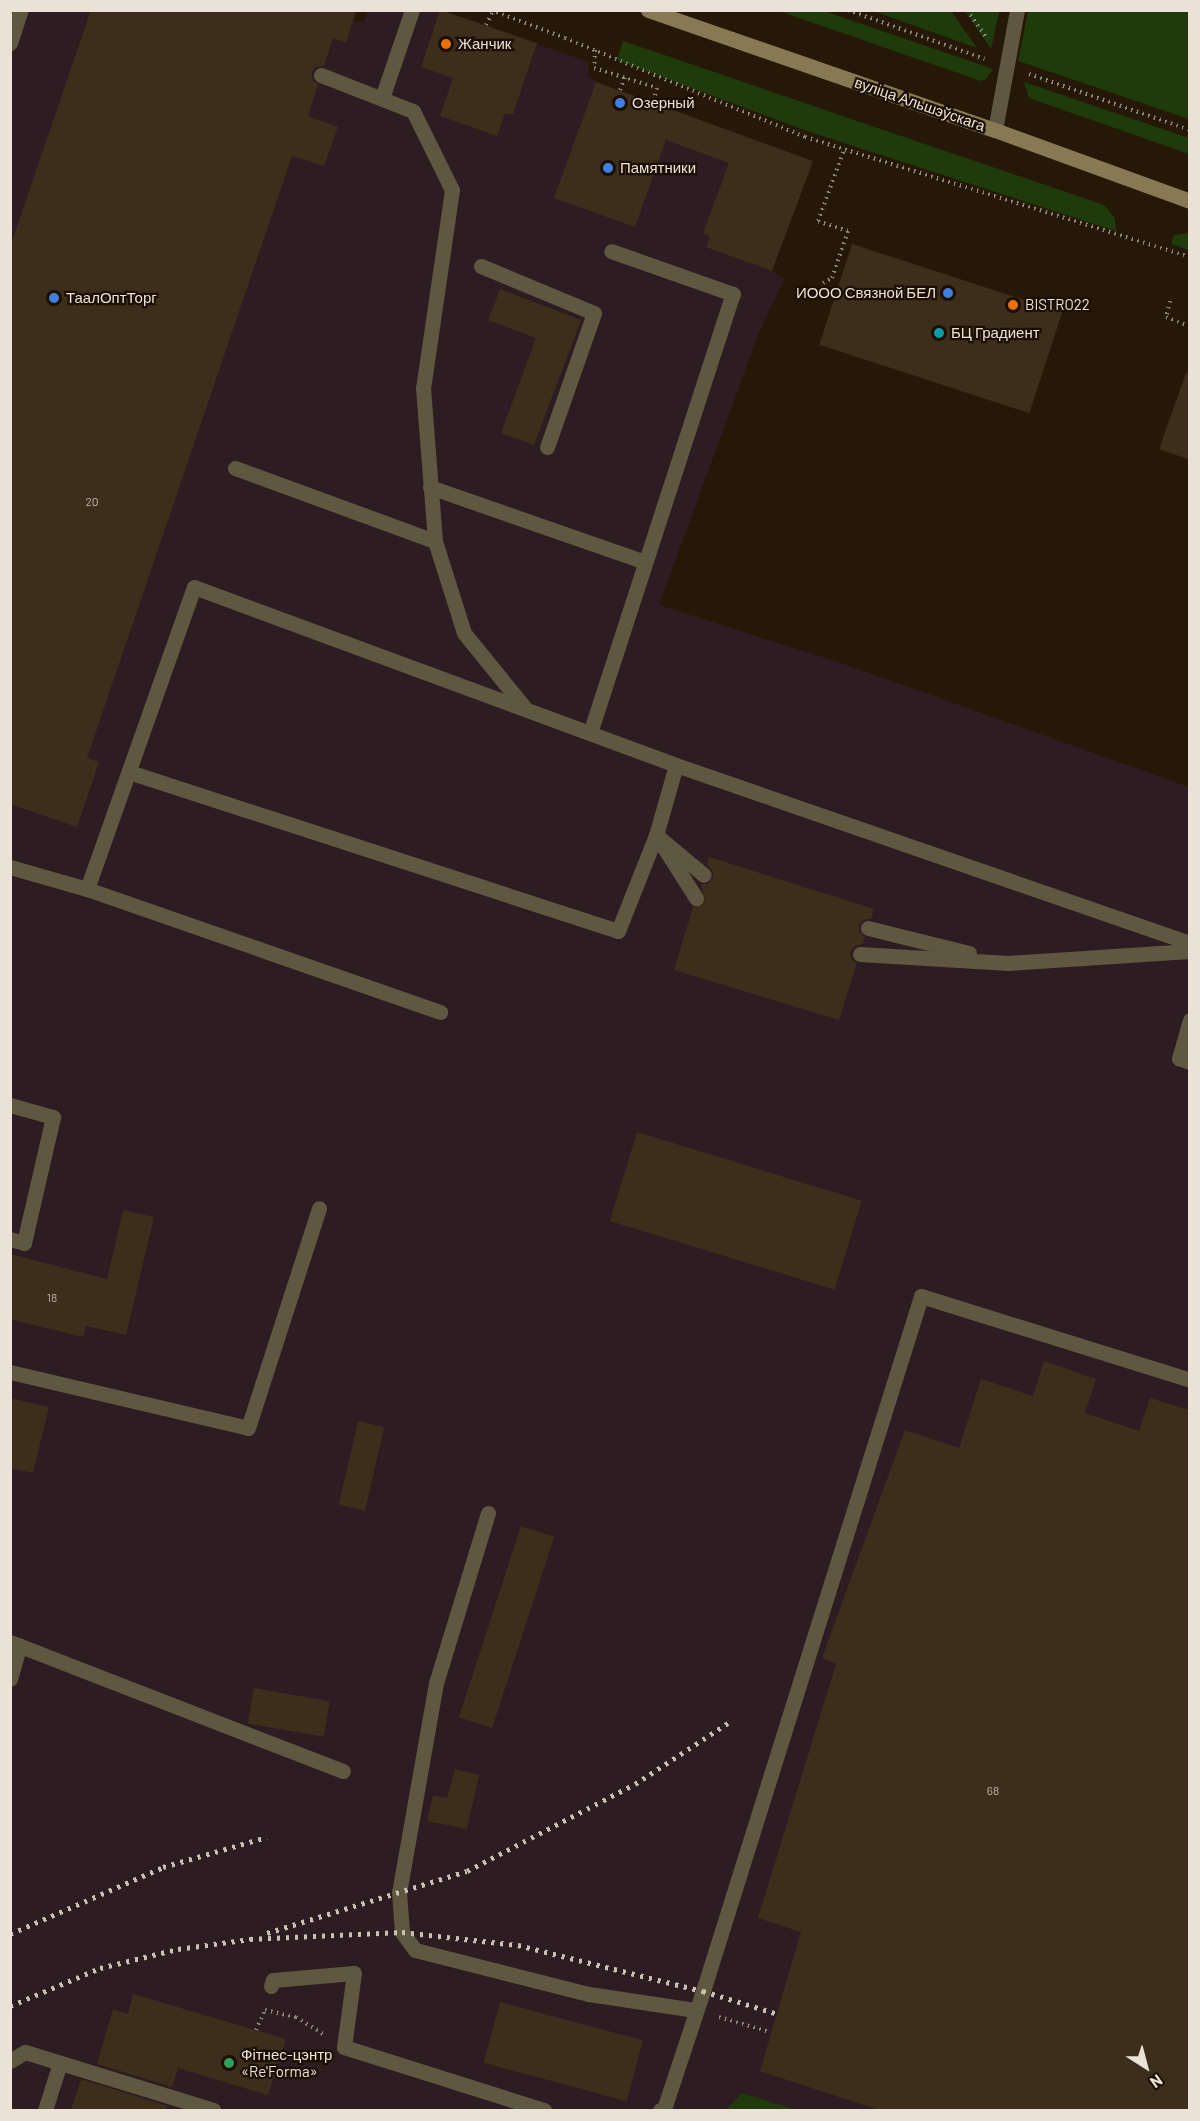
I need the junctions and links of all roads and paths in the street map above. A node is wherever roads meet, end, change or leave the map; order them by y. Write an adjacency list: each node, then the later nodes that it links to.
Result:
1 (21, 10): 9 (lane)
2 (357, 10): 3 (path)
3 (362, 10)
4 (412, 10): 14 (lane)
5 (648, 10): 16 (main road, вуліца Альшэўскага)
6 (1017, 10): 16 (lane)
7 (492, 11): 8 (path); 10 (path)
8 (486, 25)
9 (10, 43)
10 (595, 50): 12 (path); 17 (path)
11 (321, 75): 14 (lane)
12 (625, 77): 13 (path); 15 (path)
13 (620, 90)
14 (382, 98): 27 (lane)
15 (653, 102)
16 (995, 130): 18 (main road, вуліца Альшэўскага)
17 (844, 150): 20 (path); 22 (path)
18 (1190, 201)
19 (611, 251): 29 (lane)
20 (1190, 257)
21 (480, 266): 25 (lane)
22 (823, 283)
23 (1170, 301): 24 (path)
24 (1190, 326)
25 (547, 447)
26 (236, 468): 28 (lane)
27 (430, 487): 28 (lane); 29 (lane)
28 (435, 541): 30 (lane)
29 (645, 562): 31 (lane)
30 (525, 708): 31 (lane); 33 (lane)
31 (590, 733): 32 (lane)
32 (676, 765): 34 (lane); 40 (lane)
33 (129, 772): 34 (lane); 37 (lane)
34 (656, 835): 36 (lane); 38 (lane)
35 (10, 867): 37 (lane)
36 (704, 875)
37 (87, 889): 44 (lane)
38 (696, 898)
39 (868, 928): 43 (lane)
40 (1190, 943)
41 (1190, 951): 43 (lane)
42 (860, 954): 43 (lane)
43 (1008, 963)
44 (440, 1012)
45 (1190, 1020): 46 (lane)
46 (1190, 1062)
47 (10, 1105): 49 (lane)
48 (319, 1208): 50 (lane)
49 (10, 1239)
50 (10, 1372)
51 (1190, 1380): 57 (lane)
52 (488, 1513): 57 (lane)
53 (16, 1644): 54 (lane); 55 (lane)
54 (10, 1680)
55 (343, 1771)
56 (271, 1986): 60 (lane)
57 (695, 2010): 59 (path); 66 (lane)
58 (256, 2030): 60 (path)
59 (770, 2032)
60 (344, 2047): 65 (lane)
61 (10, 2061): 62 (lane)
62 (60, 2063): 63 (lane); 64 (lane)
63 (45, 2110)
64 (213, 2110)
65 (544, 2110)
66 (660, 2110)

